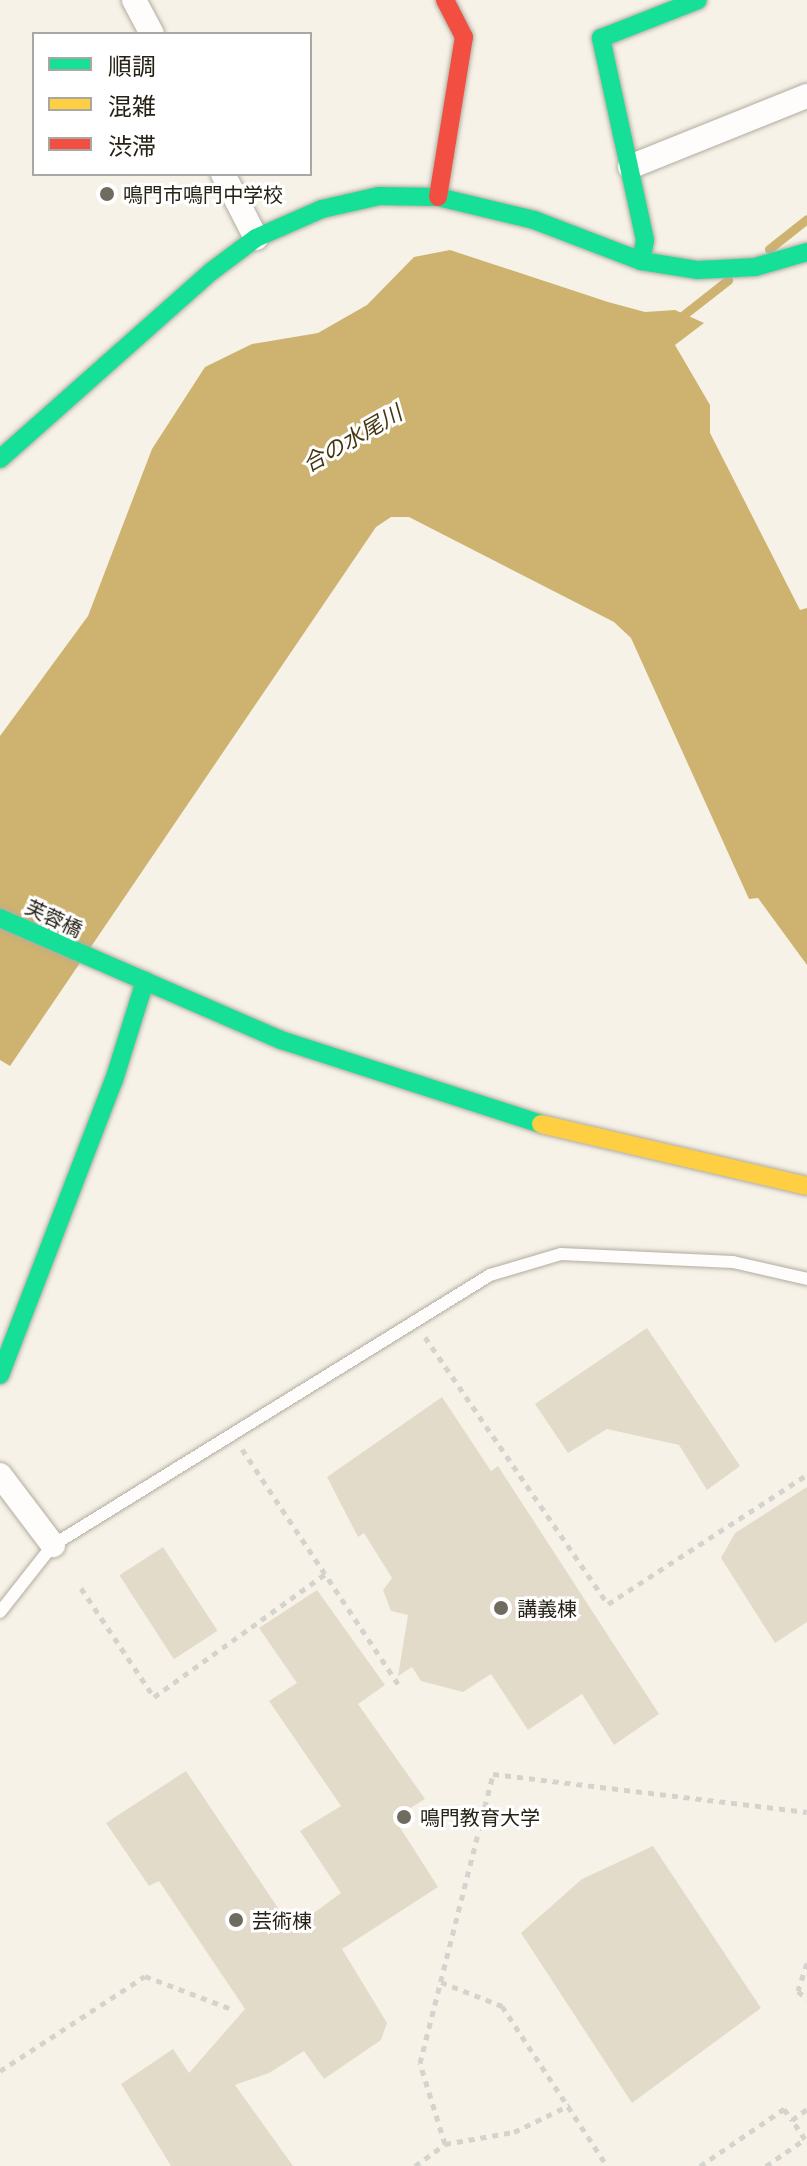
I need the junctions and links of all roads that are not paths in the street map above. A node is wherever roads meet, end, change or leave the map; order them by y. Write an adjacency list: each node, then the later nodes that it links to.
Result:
1 (134, 0): 4 (street)
2 (445, 0): 8 (street)
3 (698, 0): 6 (street)
4 (151, 32)
5 (807, 96): 6 (street)
6 (630, 167): 11 (street)
7 (224, 176): 9 (street)
8 (438, 197): 9 (street); 11 (street)
9 (256, 238): 12 (street)
10 (807, 252): 11 (street)
11 (641, 261)
12 (0, 459)
13 (0, 918): 14 (street, 芙蓉橋)
14 (145, 981): 15 (street, 芙蓉橋); 17 (street)
15 (807, 1186)
16 (807, 1279): 19 (lane)
17 (0, 1375)
18 (0, 1475): 19 (street)
19 (53, 1545): 20 (lane)
20 (0, 1612)

